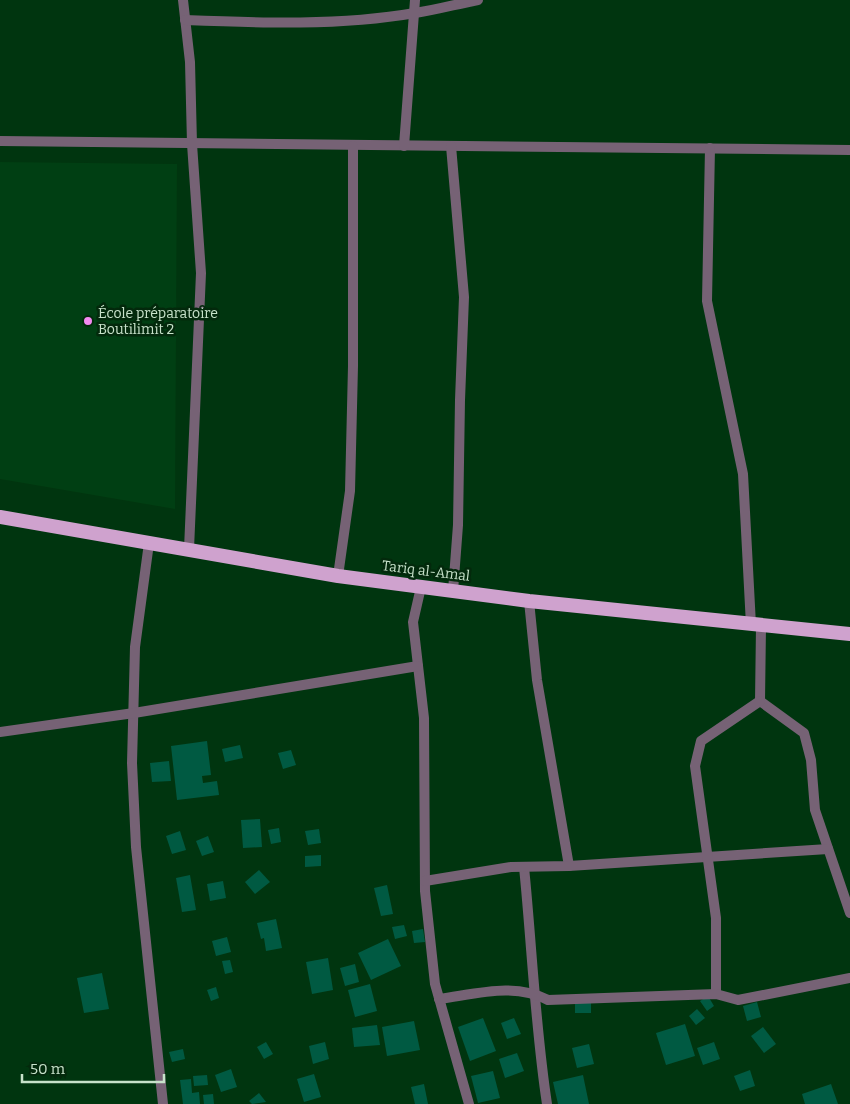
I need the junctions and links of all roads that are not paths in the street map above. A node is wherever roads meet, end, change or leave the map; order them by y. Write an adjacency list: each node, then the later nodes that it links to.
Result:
1 (182, 0): 5 (street)
2 (415, 0): 4 (street)
3 (478, 0): 4 (street)
4 (414, 13): 5 (street); 9 (street)
5 (185, 20): 7 (street)
6 (0, 142): 7 (street)
7 (192, 144): 8 (street); 15 (street)
8 (353, 146): 9 (street); 16 (street)
9 (404, 146): 10 (street)
10 (451, 146): 11 (street); 18 (street)
11 (710, 148): 12 (street); 20 (street)
12 (850, 150)
13 (0, 517): 14 (highway, Tariq al-Amal)
14 (149, 543): 15 (highway, Tariq al-Amal); 24 (street)
15 (189, 549): 16 (highway, Tariq al-Amal)
16 (338, 576): 17 (highway, Tariq al-Amal)
17 (421, 587): 18 (highway, Tariq al-Amal); 22 (street)
18 (453, 591): 19 (highway, Tariq al-Amal)
19 (530, 601): 20 (highway, Tariq al-Amal); 28 (street)
20 (756, 625): 21 (highway, Tariq al-Amal); 23 (street)
21 (850, 634)
22 (418, 666): 24 (street); 30 (street)
23 (760, 701): 26 (street); 27 (street)
24 (134, 713): 25 (street); 36 (street)
25 (0, 732)
26 (828, 849): 27 (street); 31 (street)
27 (707, 858): 28 (street); 34 (street)
28 (569, 866): 29 (street)
29 (524, 868): 30 (street); 33 (street)
30 (425, 881): 35 (street)
31 (850, 913)
32 (850, 978): 34 (street)
33 (533, 992): 34 (street); 35 (street); 38 (street)
34 (716, 994)
35 (439, 999): 37 (street)
36 (163, 1104)
37 (469, 1104)
38 (547, 1104)

